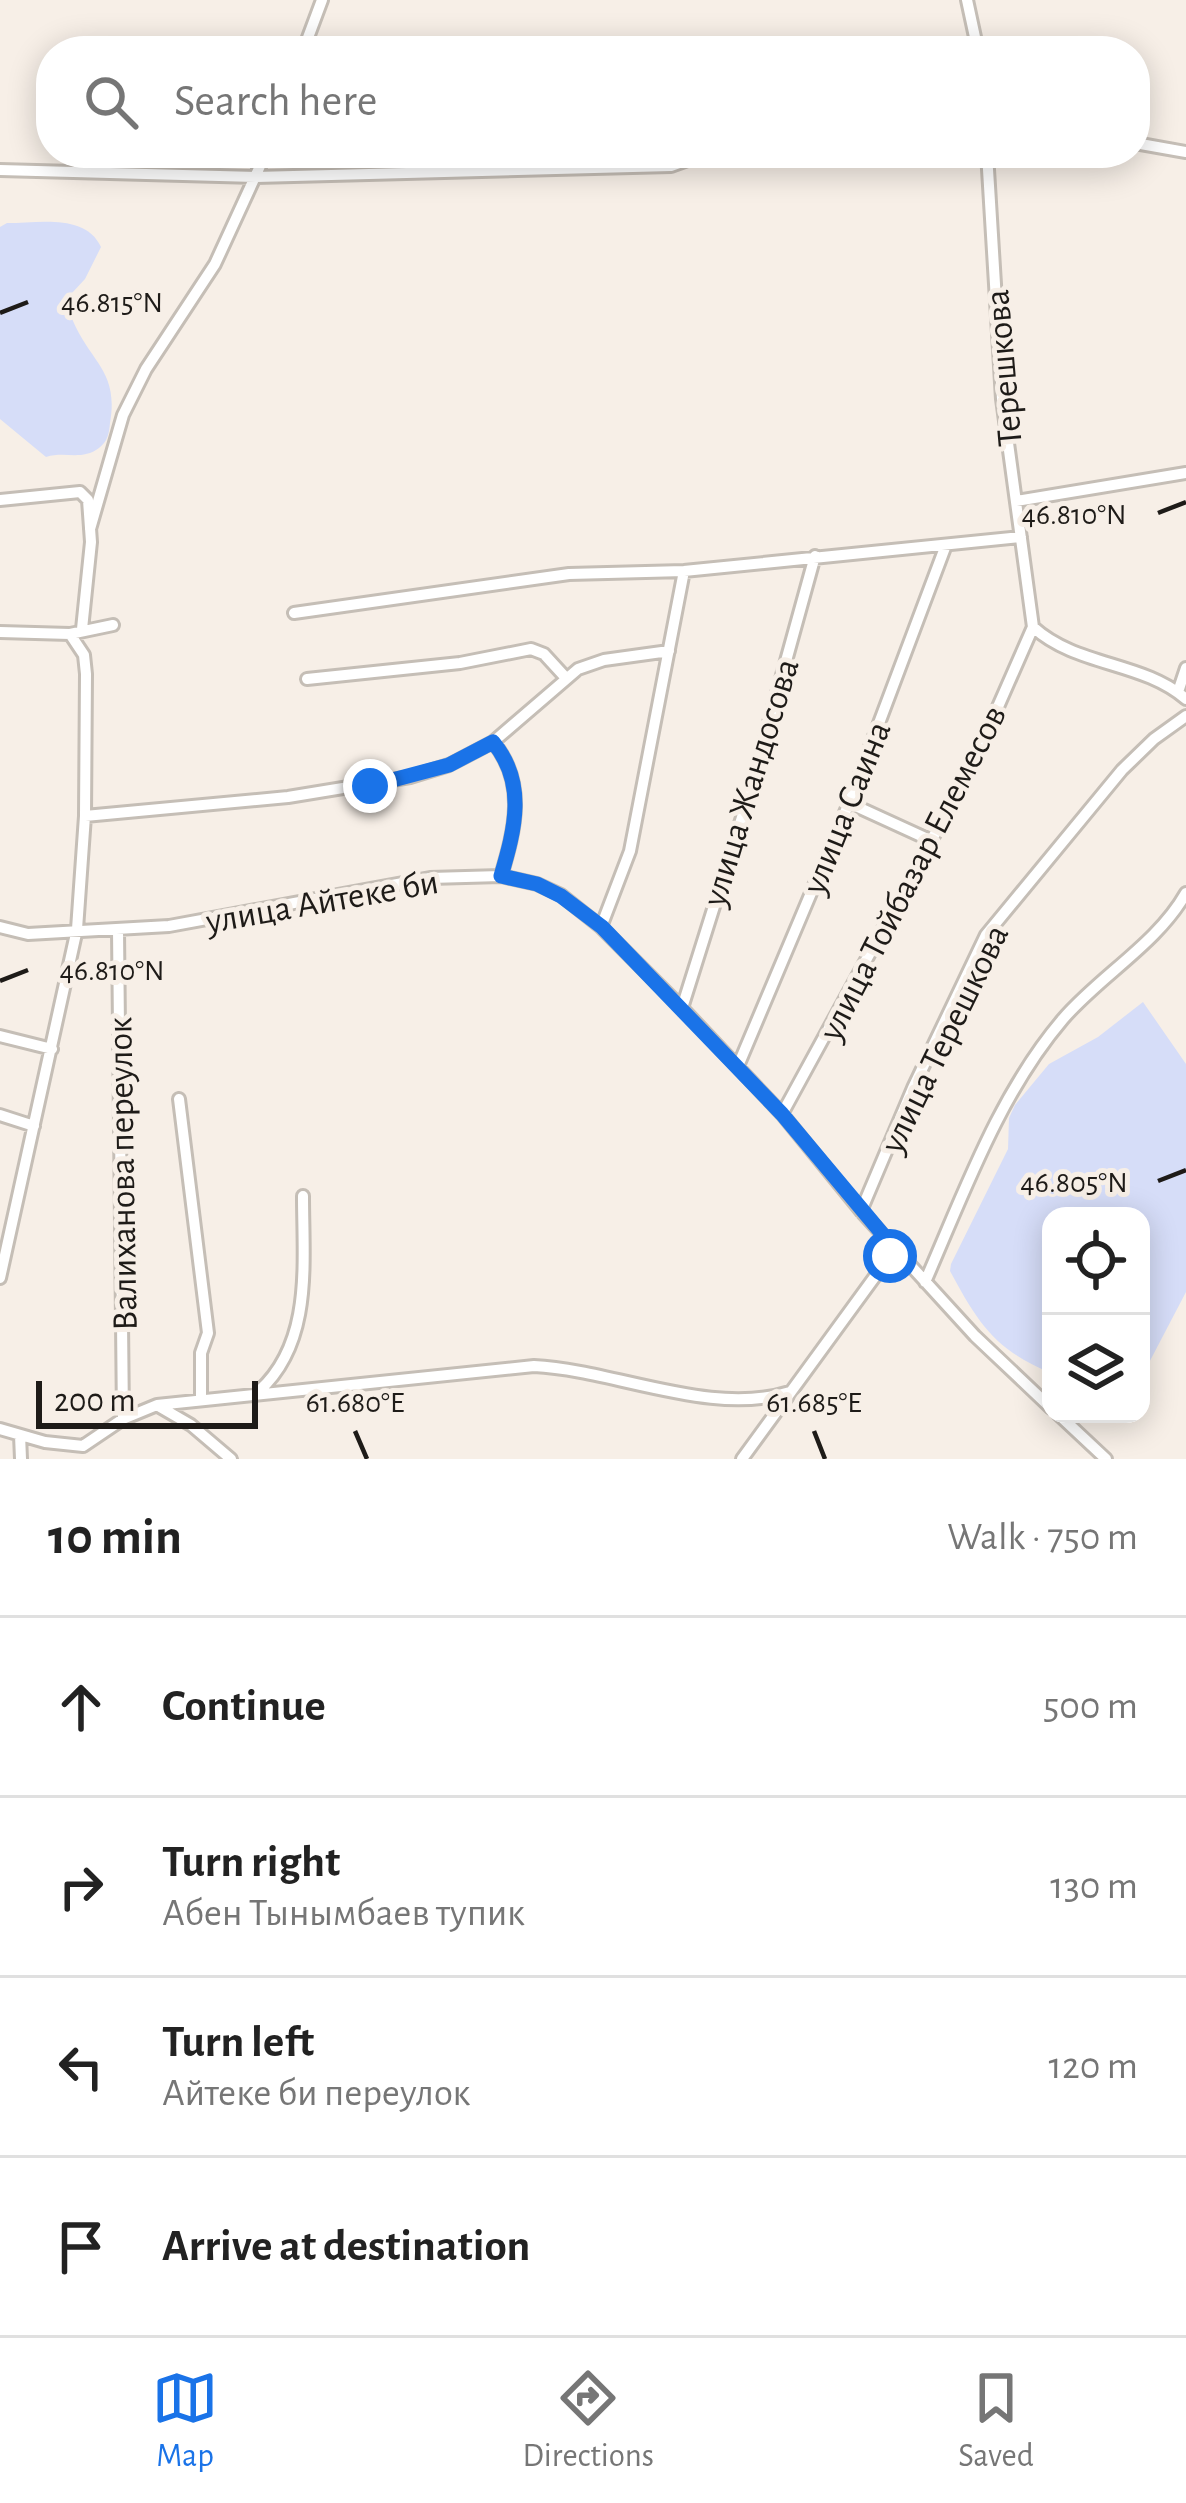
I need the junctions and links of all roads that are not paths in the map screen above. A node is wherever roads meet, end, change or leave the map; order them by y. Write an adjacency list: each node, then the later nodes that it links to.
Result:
1 (322, 0): 3 (street)
2 (967, 0): 4 (street)
3 (309, 36)
4 (975, 36)
5 (1150, 146): 6 (street)
6 (1186, 152)
7 (260, 168): 11 (street)
8 (596, 168): 11 (street)
9 (988, 168): 14 (street, Терешкова)
10 (0, 170): 11 (street)
11 (256, 177): 15 (street)
12 (1186, 473): 14 (street)
13 (0, 500): 15 (street)
14 (1016, 501): 16 (street, Терешкова)
15 (90, 530): 24 (street)
16 (1021, 537): 17 (street); 22 (street, Терешкова)
17 (946, 545): 18 (street); 32 (street, улица Саина)
18 (814, 556): 19 (street); 41 (street, улица Жандосова)
19 (684, 571): 20 (street); 25 (street)
20 (294, 613)
21 (112, 625): 24 (street)
22 (1033, 627): 29 (street); 34 (street, улица Тойбазар Елемесов)
23 (0, 632): 24 (street)
24 (76, 632): 33 (street)
25 (669, 651): 27 (street); 38 (street)
26 (1186, 668): 29 (street)
27 (566, 678): 28 (street); 31 (street)
28 (308, 679)
29 (1182, 696)
30 (1186, 716): 50 (street, улица Терешкова)
31 (493, 742): 33 (street); 35 (street)
32 (849, 803): 34 (street); 44 (street, улица Саина)
33 (85, 817): 39 (street)
34 (932, 841): 46 (street, улица Тойбазар Елемесов)
35 (501, 876): 38 (street, улица Айтеке би); 40 (street, улица Айтеке би)
36 (1186, 893): 54 (street)
37 (0, 927): 39 (street, улица Айтеке би)
38 (602, 927): 41 (street, улица Айтеке би)
39 (77, 929): 40 (street, улица Айтеке би); 43 (street)
40 (118, 930): 60 (street, Валиханова переулок)
41 (682, 1008): 44 (street, улица Айтеке би)
42 (0, 1036): 43 (street)
43 (52, 1049): 48 (street)
44 (738, 1066): 46 (street, улица Айтеке би)
45 (179, 1099): 58 (street)
46 (782, 1114): 50 (street, улица Айтеке би)
47 (0, 1115): 48 (street)
48 (34, 1126): 51 (street)
49 (303, 1196): 56 (street)
50 (861, 1211): 52 (street, улица Айтеке би)
51 (5, 1232): 53 (street)
52 (895, 1249): 54 (street, улица Айтеке би); 55 (street)
53 (0, 1278)
54 (926, 1282): 57 (street, улица Айтеке би)
55 (790, 1392): 56 (street); 66 (street)
56 (256, 1394): 58 (street)
57 (1042, 1399)
58 (201, 1400): 59 (street)
59 (157, 1406): 60 (street); 65 (street)
60 (123, 1419): 63 (street)
61 (1068, 1423): 67 (street)
62 (0, 1429): 63 (street)
63 (20, 1435): 64 (street)
64 (21, 1459)
65 (231, 1459)
66 (742, 1459)
67 (1106, 1459)

